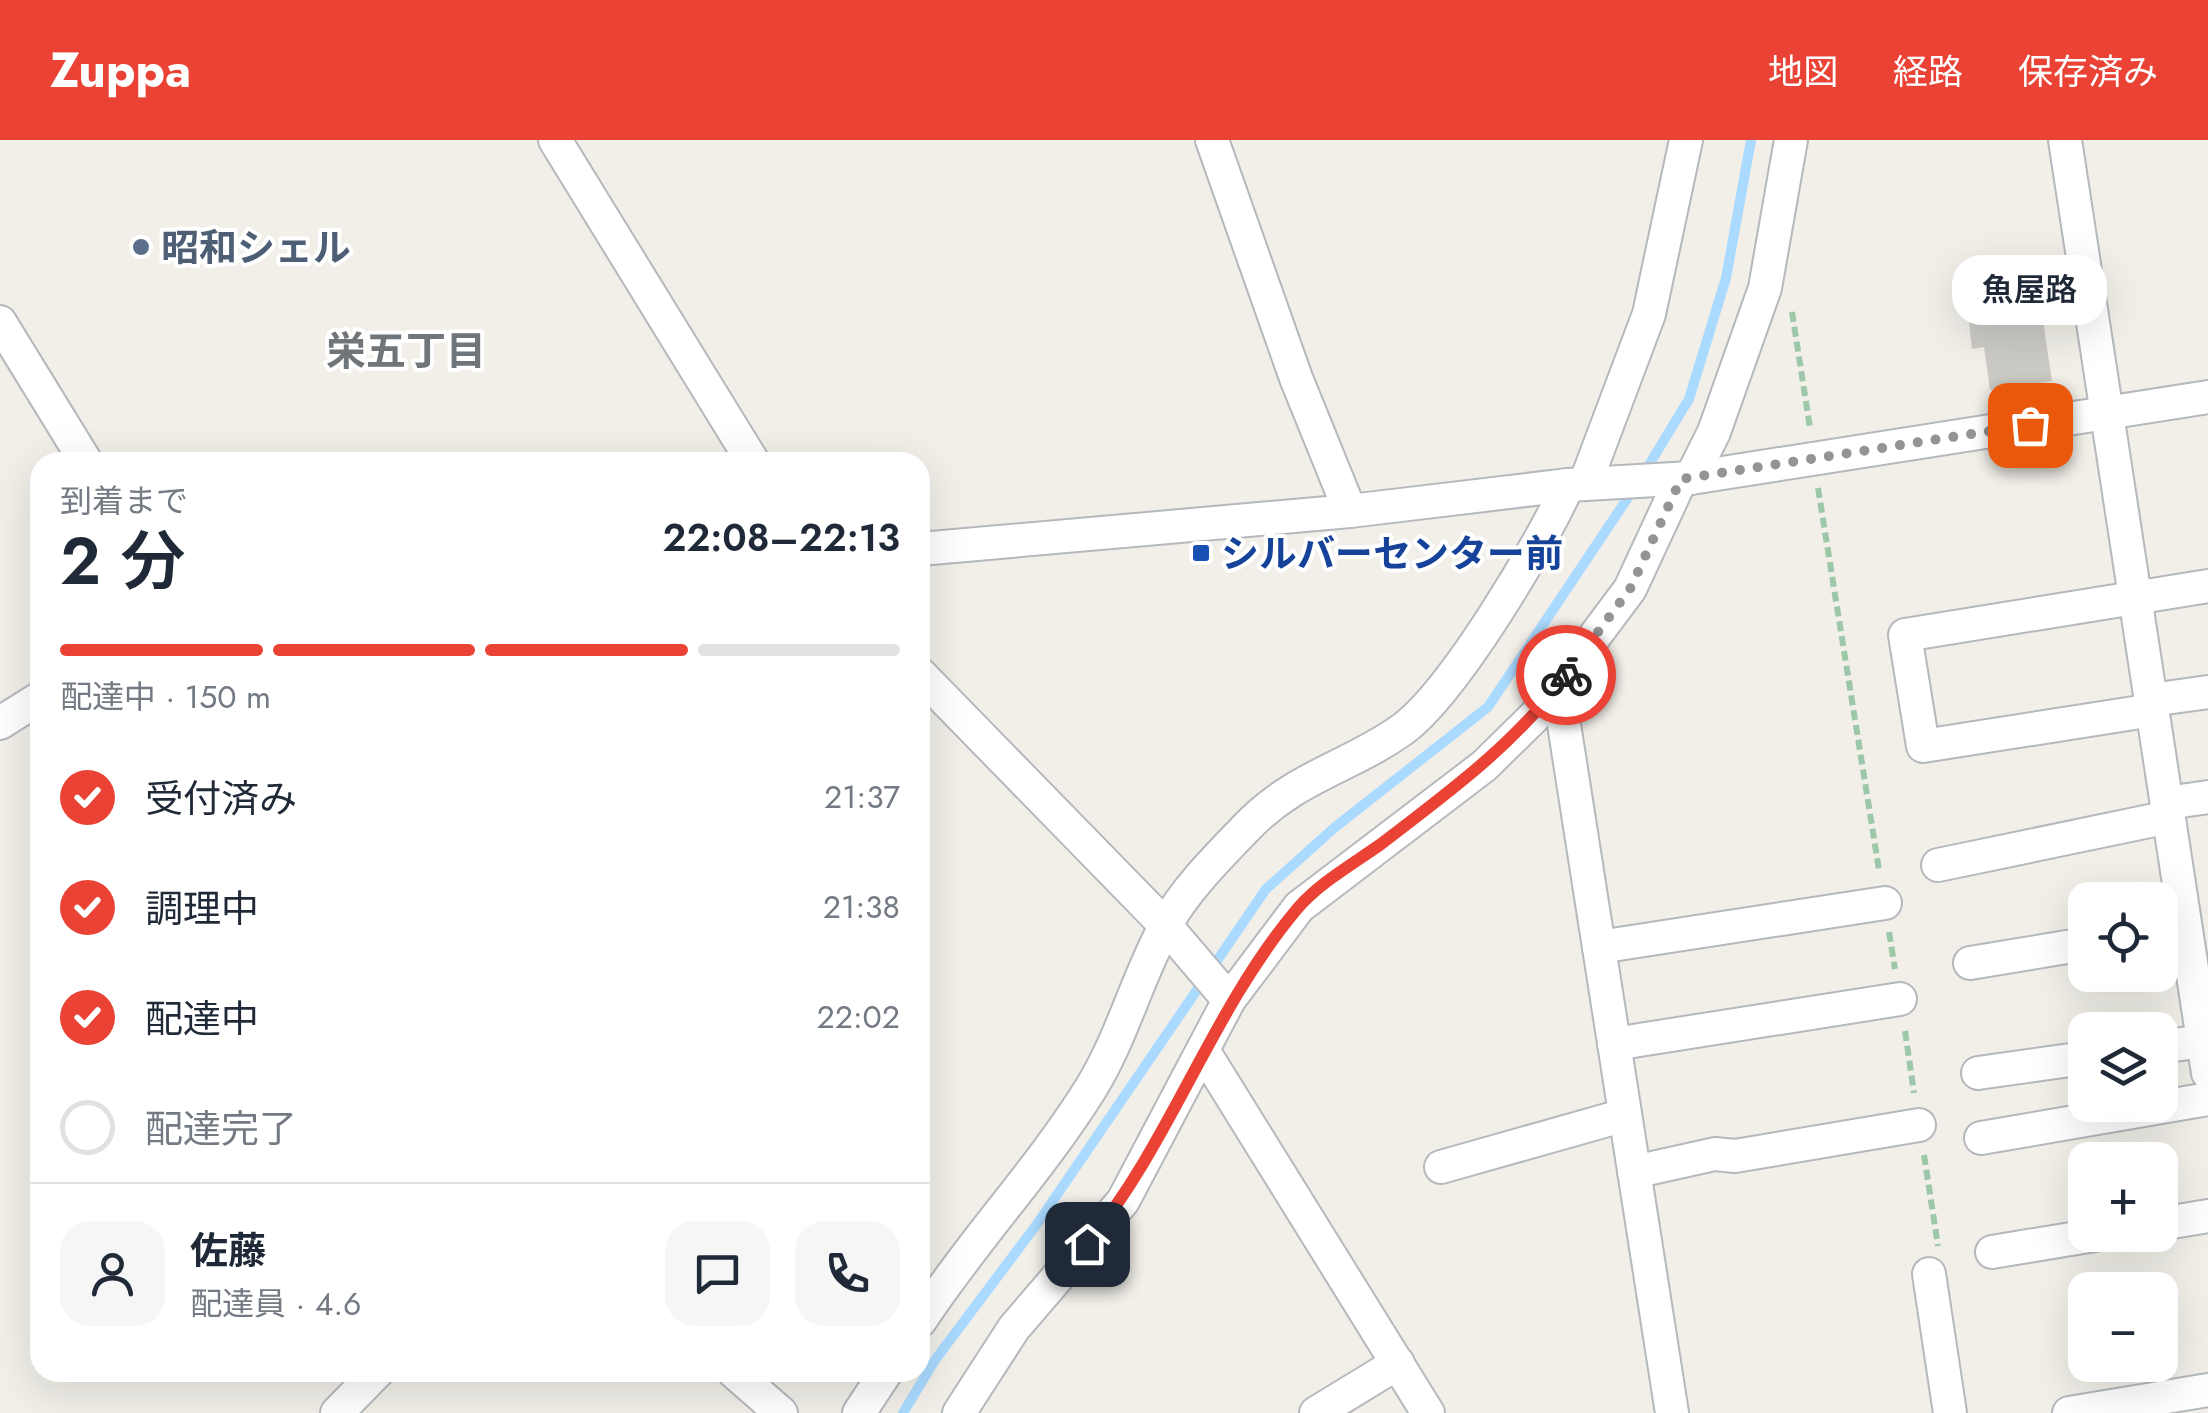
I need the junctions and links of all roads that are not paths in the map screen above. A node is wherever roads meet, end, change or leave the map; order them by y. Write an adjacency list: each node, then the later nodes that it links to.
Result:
1 (555, 140): 10 (street)
2 (1212, 140): 13 (street)
3 (1686, 140): 12 (street)
4 (1791, 140): 11 (street)
5 (2065, 140): 8 (street)
6 (0, 322): 9 (street)
7 (2208, 397): 8 (street)
8 (2105, 413): 11 (street); 16 (street)
9 (80, 452)
10 (746, 452)
11 (1677, 479): 12 (street); 18 (street)
12 (1584, 484): 13 (street); 28 (street)
13 (1350, 510): 14 (street)
14 (930, 548)
15 (2208, 586): 16 (street)
16 (2133, 597): 21 (street); 21 (street)
17 (930, 684): 28 (street)
18 (1558, 686): 29 (street); 33 (street)
19 (2208, 692): 21 (street)
20 (30, 704): 22 (street)
21 (2152, 705): 24 (street)
22 (0, 723)
23 (2208, 797): 24 (street)
24 (2168, 810): 25 (street); 27 (street)
25 (1938, 865)
26 (1884, 902): 29 (street)
27 (2184, 915): 34 (street)
28 (1165, 925): 33 (street); 52 (street)
29 (1599, 947): 35 (street)
30 (2068, 947): 31 (street)
31 (1970, 964)
32 (1900, 999): 35 (street)
33 (1230, 1000): 36 (street)
34 (2203, 1006): 38 (street)
35 (1614, 1044): 42 (street)
36 (1204, 1052): 53 (street); 61 (street)
37 (2178, 1052): 38 (street)
38 (2206, 1057)
39 (2068, 1061): 40 (street)
40 (1978, 1074)
41 (2208, 1100): 44 (street)
42 (1625, 1115): 45 (street); 46 (street)
43 (1919, 1125): 46 (street)
44 (1981, 1138)
45 (1441, 1166)
46 (1634, 1172): 64 (street)
47 (2208, 1216): 48 (street)
48 (2178, 1221)
49 (2068, 1239): 50 (street)
50 (1992, 1252)
51 (1934, 1266): 65 (street)
52 (930, 1308)
53 (1398, 1363): 62 (street); 63 (street)
54 (367, 1382): 58 (street)
55 (745, 1382): 59 (street)
56 (879, 1382): 60 (street)
57 (2208, 1390): 66 (street)
58 (337, 1413)
59 (780, 1413)
60 (859, 1413)
61 (959, 1413)
62 (1316, 1413)
63 (1428, 1413)
64 (1672, 1413)
65 (1950, 1413)
66 (2068, 1413)

